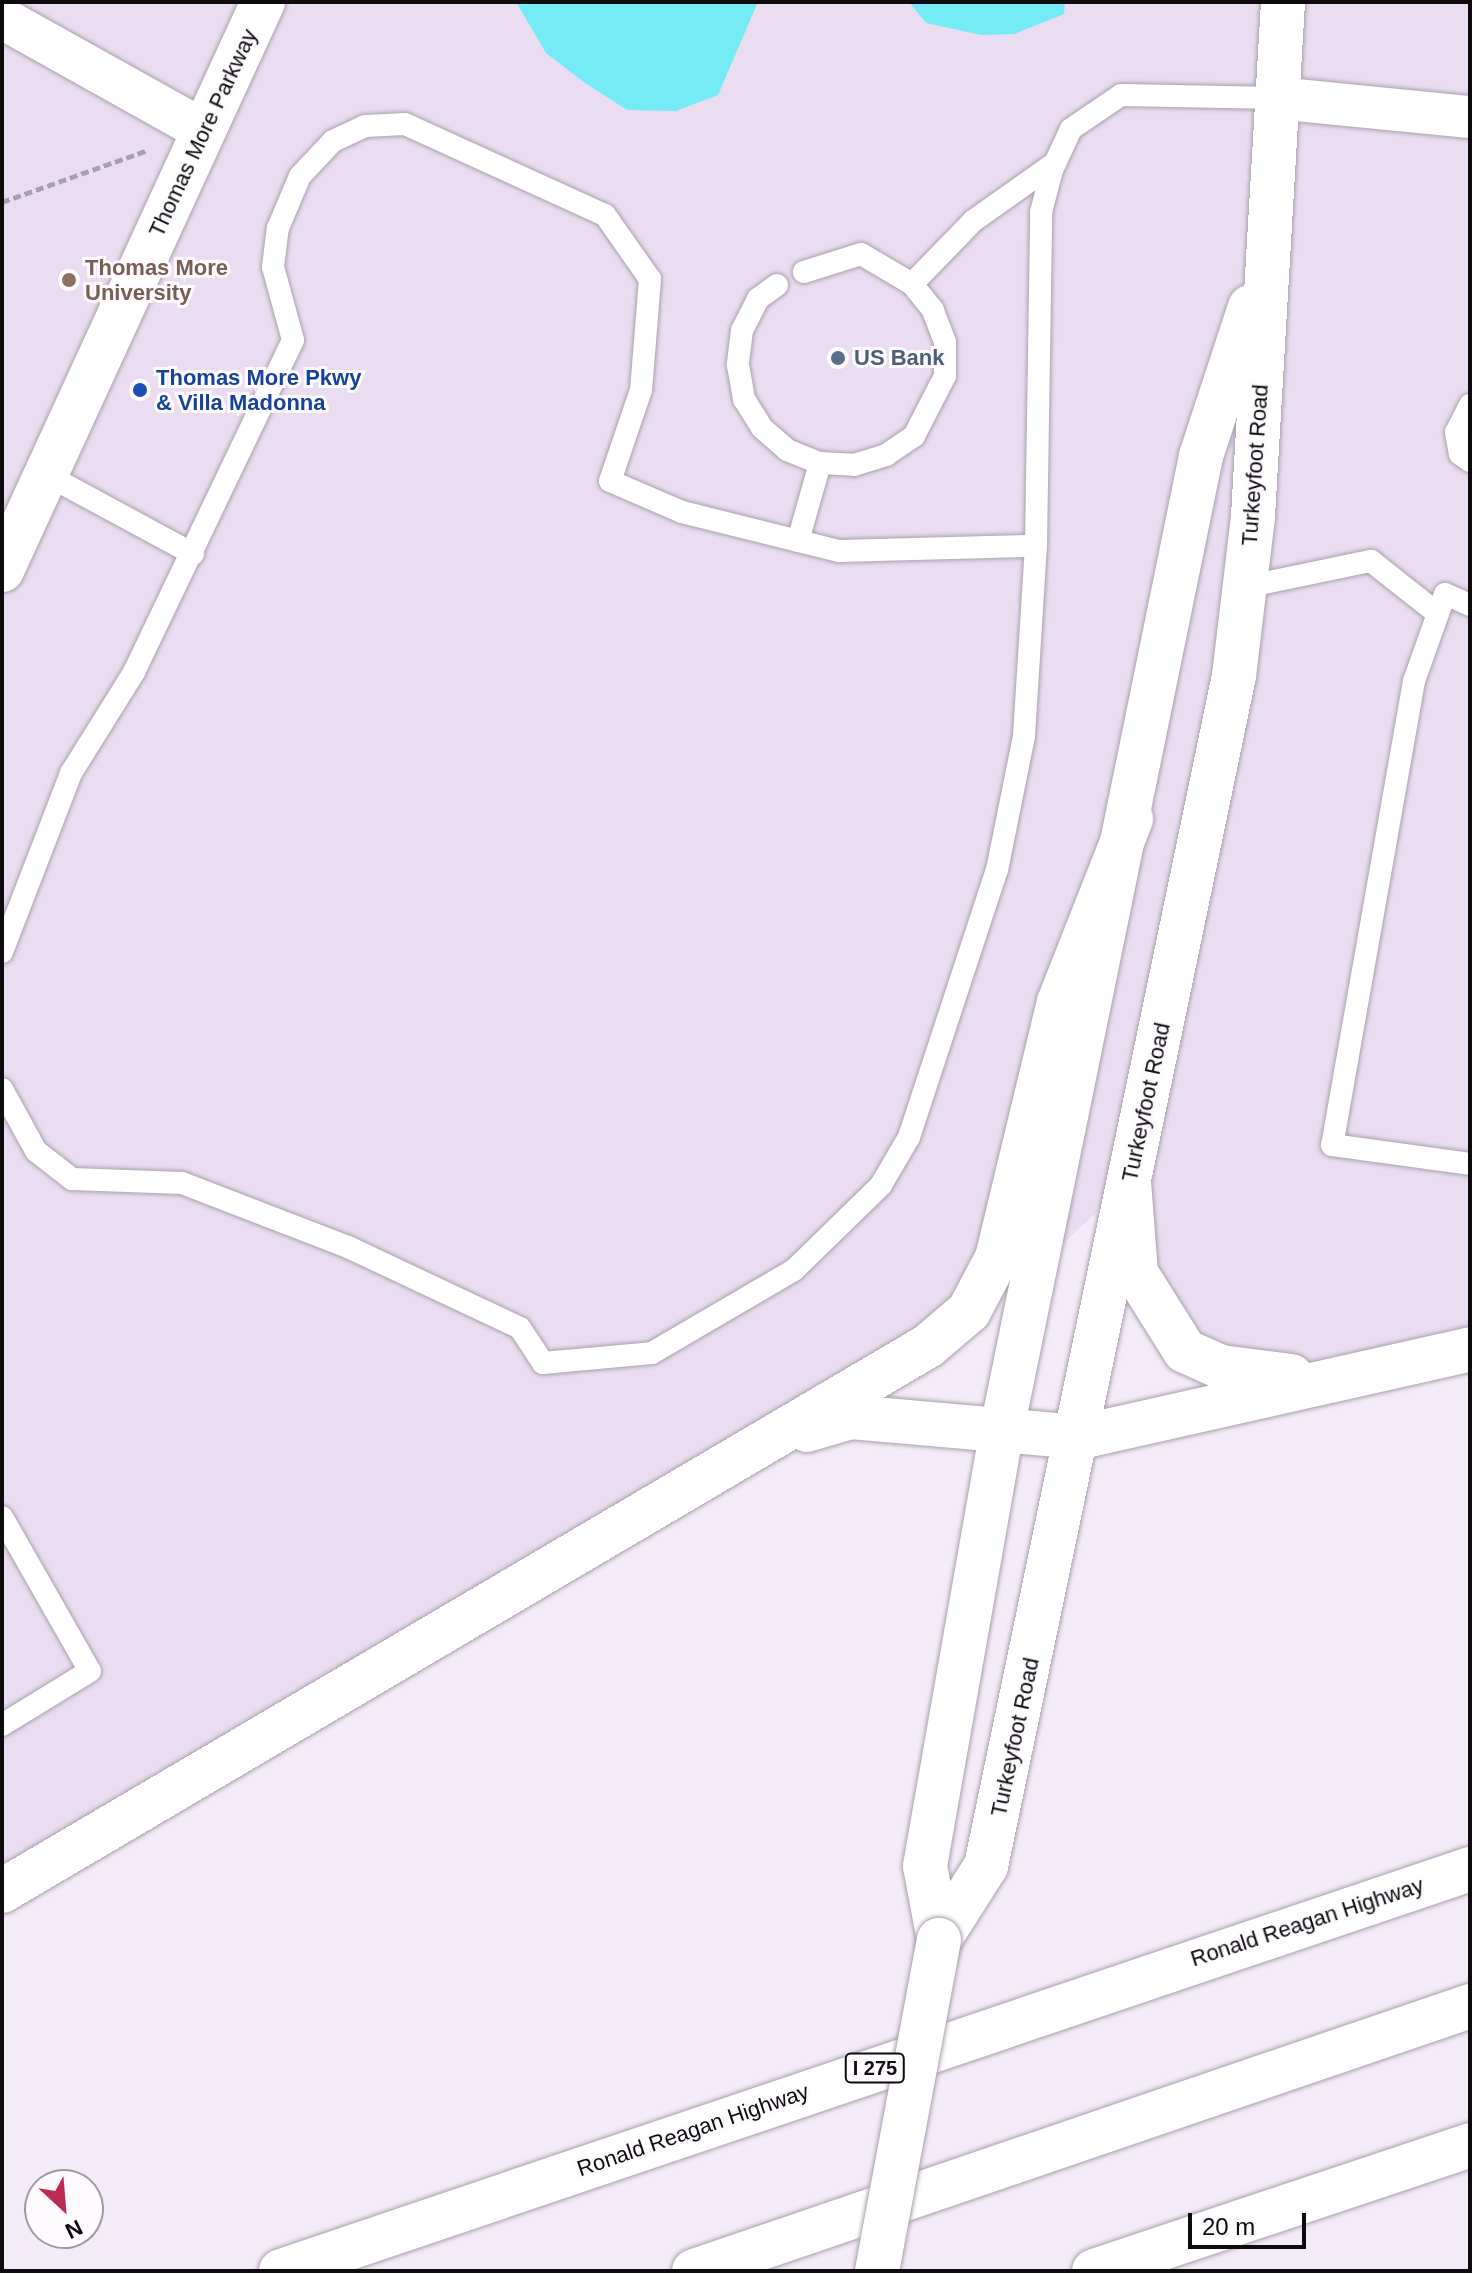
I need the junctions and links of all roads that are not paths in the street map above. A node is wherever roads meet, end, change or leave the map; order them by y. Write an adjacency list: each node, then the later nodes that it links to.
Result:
1 (263, 2): 6 (main road, Thomas More Parkway)
2 (1283, 2): 4 (main road, Turkeyfoot Road)
3 (2, 18): 6 (street)
4 (1276, 98): 5 (street); 7 (lane); 8 (main road, Turkeyfoot Road)
5 (1470, 117)
6 (204, 131): 15 (main road, Thomas More Parkway)
7 (1055, 163): 10 (lane); 17 (lane)
8 (1270, 245): 20 (main road, Turkeyfoot Road); 23 (main road, Turkeyfoot Road)
9 (804, 272): 10 (lane)
10 (912, 284): 14 (lane)
11 (777, 285): 14 (lane)
12 (1470, 405): 13 (lane)
13 (1470, 461)
14 (820, 463): 16 (lane)
15 (47, 475): 18 (lane); 19 (main road, Thomas More Parkway)
16 (798, 541): 17 (lane); 18 (lane)
17 (1036, 546): 25 (lane)
18 (193, 554): 24 (lane)
19 (2, 570)
20 (1245, 587): 22 (lane); 27 (main road, Turkeyfoot Road)
21 (1470, 605): 22 (lane)
22 (1438, 614): 26 (lane)
23 (1131, 819): 30 (main road, Turkeyfoot Road); 32 (main road)
24 (2, 952)
25 (2, 1089)
26 (1470, 1164)
27 (1129, 1182): 29 (main road); 31 (main road, Turkeyfoot Road)
28 (1470, 1349): 29 (main road)
29 (1362, 1372): 31 (main road)
30 (1002, 1429): 31 (main road); 32 (main road); 39 (main road, Turkeyfoot Road)
31 (1081, 1437): 39 (main road, Turkeyfoot Road)
32 (759, 1445): 37 (main road)
33 (2, 1517): 34 (lane)
34 (2, 1725)
35 (1470, 1859): 38 (main road)
36 (1470, 1869): 38 (main road, Ronald Reagan Highway / I 275)
37 (2, 1891)
38 (1375, 1900): 42 (main road, Ronald Reagan Highway / I 275)
39 (939, 1940): 44 (main road, Turkeyfoot Road, bridge)
40 (1470, 2006): 43 (main road)
41 (1470, 2145): 45 (main road)
42 (281, 2271)
43 (694, 2271)
44 (877, 2271)
45 (1094, 2271)

